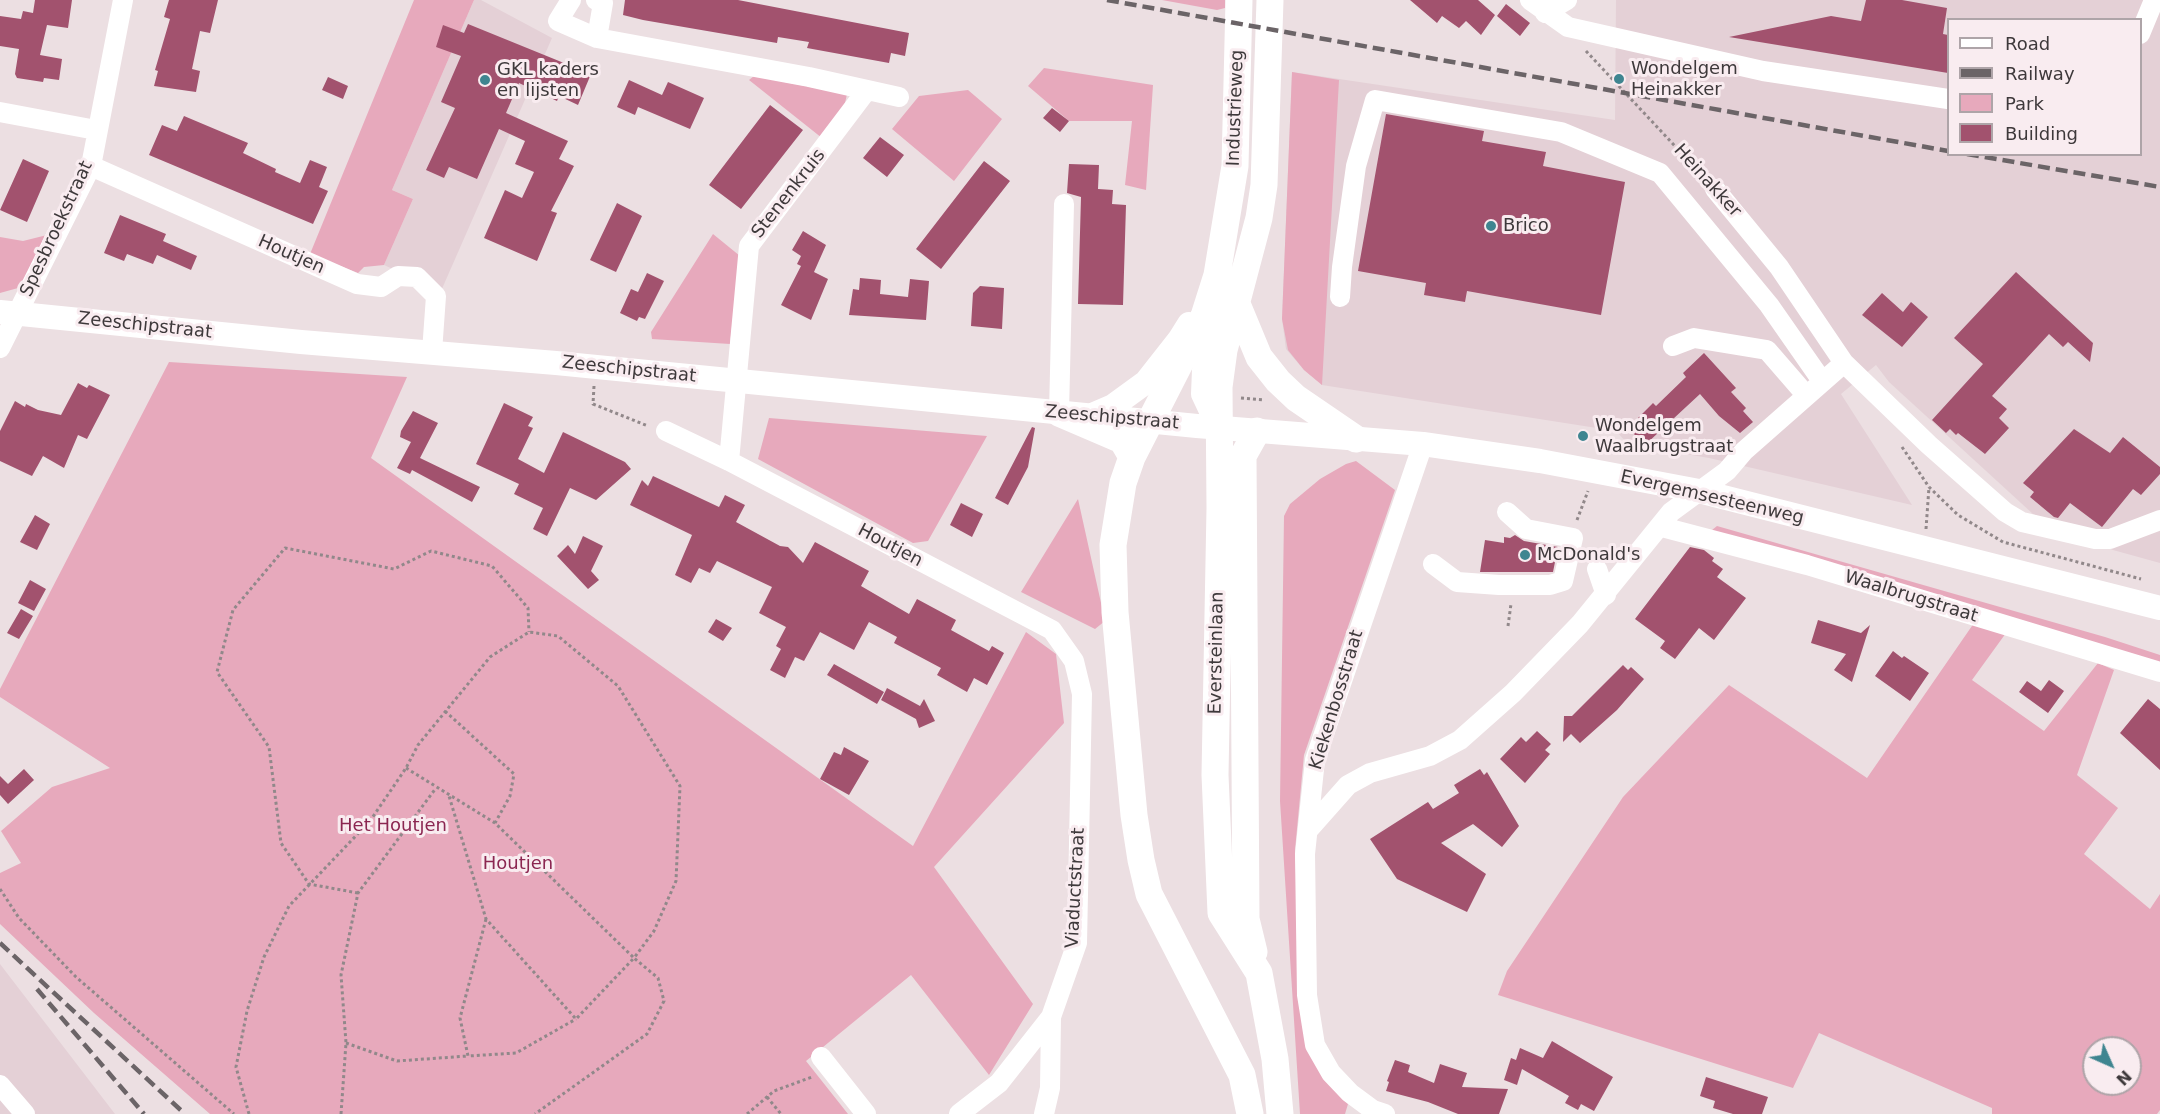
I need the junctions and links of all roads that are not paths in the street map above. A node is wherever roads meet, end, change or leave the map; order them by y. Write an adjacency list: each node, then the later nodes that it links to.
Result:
1 (123, 0): 17 (street, Spesbroekstraat)
2 (571, 0): 12 (street)
3 (596, 0): 12 (street)
4 (1239, 0): 22 (highway, Industrieweg)
5 (1270, 0): 19 (highway, Industrieweg)
6 (1567, 0): 8 (street)
7 (2154, 0): 9 (street)
8 (1542, 10): 15 (street)
9 (2142, 29)
10 (2142, 34): 11 (street)
11 (2160, 35)
12 (597, 38): 13 (street)
13 (867, 90): 14 (street); 31 (street, Stenenkruis)
14 (899, 97)
15 (1947, 99)
16 (0, 112): 17 (street)
17 (96, 130): 18 (street, Spesbroekstraat)
18 (91, 166): 25 (street, Spesbroekstraat); 28 (street, Houtjen)
19 (1264, 185): 24 (highway, Eversteinlaan)
20 (1715, 189): 29 (street, Heinakker)
21 (1064, 204): 33 (street)
22 (1217, 275): 34 (main road); 35 (highway, Industrieweg); 36 (main road)
23 (1340, 297): 30 (street)
24 (1237, 304): 36 (highway, Eversteinlaan); 39 (highway)
25 (9, 312): 27 (street, Spesbroekstraat); 28 (main road, Zeeschipstraat)
26 (1673, 346): 32 (street)
27 (0, 348)
28 (432, 352): 31 (main road, Zeeschipstraat)
29 (1844, 363): 30 (street); 45 (street, Heinakker)
30 (1822, 381): 32 (street)
31 (736, 382): 33 (main road, Zeeschipstraat); 42 (street)
32 (1806, 395): 43 (street)
33 (1059, 413): 34 (main road, Zeeschipstraat); 41 (highway)
34 (1090, 416): 35 (main road, Zeeschipstraat)
35 (1150, 422): 36 (main road, Zeeschipstraat); 41 (highway, Industrieweg)
36 (1219, 428): 38 (main road, Zeeschipstraat); 54 (highway, Eversteinlaan)
37 (666, 431): 42 (street, Houtjen)
38 (1257, 431): 39 (main road, Evergemsesteenweg); 54 (highway)
39 (1356, 439): 40 (main road, Evergemsesteenweg)
40 (1423, 444): 43 (main road, Evergemsesteenweg); 53 (street, Kiekenbosstraat)
41 (1132, 457): 62 (highway, Industrieweg)
42 (729, 461): 51 (street, Houtjen)
43 (1699, 491): 46 (street); 50 (main road, Evergemsesteenweg)
44 (1507, 512): 47 (street)
45 (2160, 520)
46 (1662, 527): 49 (street); 52 (street, Waalbrugstraat)
47 (1433, 564)
48 (1597, 569): 49 (street)
49 (1606, 596): 53 (street)
50 (2160, 608)
51 (1052, 630): 55 (street, Viaductstraat)
52 (2160, 672)
53 (1308, 829): 64 (street, Kiekenbosstraat)
54 (1259, 973): 63 (highway, Eversteinlaan)
55 (1051, 1017): 60 (street, Viaductstraat); 61 (street)
56 (826, 1064): 59 (street)
57 (0, 1085): 58 (street)
58 (25, 1114)
59 (866, 1114)
60 (959, 1114)
61 (1044, 1114)
62 (1250, 1114)
63 (1280, 1114)
64 (1385, 1114)

